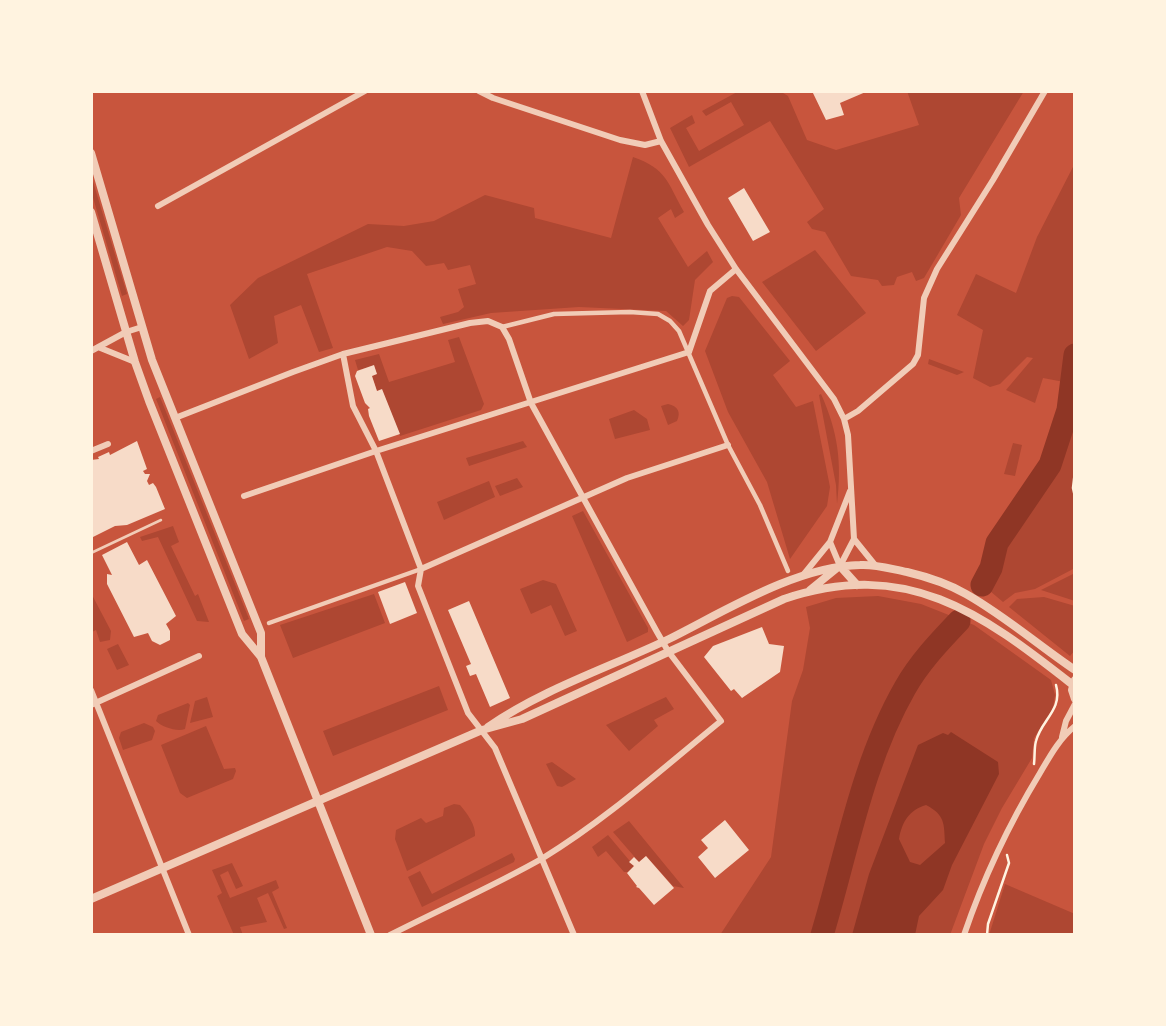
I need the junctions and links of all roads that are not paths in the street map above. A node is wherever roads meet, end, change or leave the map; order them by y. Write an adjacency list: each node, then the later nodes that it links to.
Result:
1 (365, 91): 7 (street)
2 (479, 91): 5 (street)
3 (642, 91): 5 (street)
4 (1045, 91): 20 (street)
5 (661, 141): 9 (street)
6 (91, 153): 10 (street)
7 (158, 206)
8 (91, 212): 12 (street)
9 (736, 269): 15 (street); 20 (street)
10 (142, 327): 12 (street); 19 (street)
11 (502, 327): 15 (street); 16 (street); 18 (street)
12 (126, 332): 13 (street); 17 (street)
13 (98, 347): 14 (street); 17 (street)
14 (91, 351)
15 (689, 352): 18 (street); 22 (street)
16 (343, 354): 19 (street); 24 (street)
17 (135, 362): 43 (street)
18 (531, 402): 24 (street); 27 (street)
19 (175, 418): 43 (street)
20 (844, 419): 25 (street)
21 (108, 443): 23 (street)
22 (729, 445): 27 (street); 35 (street)
23 (91, 451)
24 (376, 451): 26 (street); 34 (street)
25 (851, 486): 29 (street); 30 (street)
26 (244, 496)
27 (584, 496): 34 (street); 40 (street)
28 (161, 520): 31 (lane)
29 (854, 539): 32 (street); 33 (street)
30 (830, 542): 33 (street); 36 (street)
31 (91, 553)
32 (875, 565): 33 (street); 44 (street)
33 (839, 566): 36 (street); 37 (street); 38 (street)
34 (421, 569): 39 (street); 50 (street)
35 (788, 571)
36 (804, 574): 40 (street)
37 (857, 585): 38 (street); 45 (street)
38 (810, 590): 41 (street)
39 (269, 623)
40 (663, 642): 41 (street); 50 (street)
41 (668, 651): 50 (street); 53 (street)
42 (199, 656): 48 (street)
43 (261, 657): 52 (street)
44 (1075, 670)
45 (1074, 682): 47 (street)
46 (91, 690): 48 (street)
47 (1075, 701): 51 (street)
48 (94, 704): 54 (street)
49 (1075, 726): 51 (street)
50 (482, 730): 52 (street); 53 (street)
51 (1062, 737): 60 (street)
52 (318, 800): 54 (street); 57 (street)
53 (542, 858): 58 (street); 59 (street)
54 (161, 869): 55 (street); 56 (street)
55 (91, 899)
56 (189, 935)
57 (371, 935)
58 (390, 935)
59 (574, 935)
60 (964, 935)

